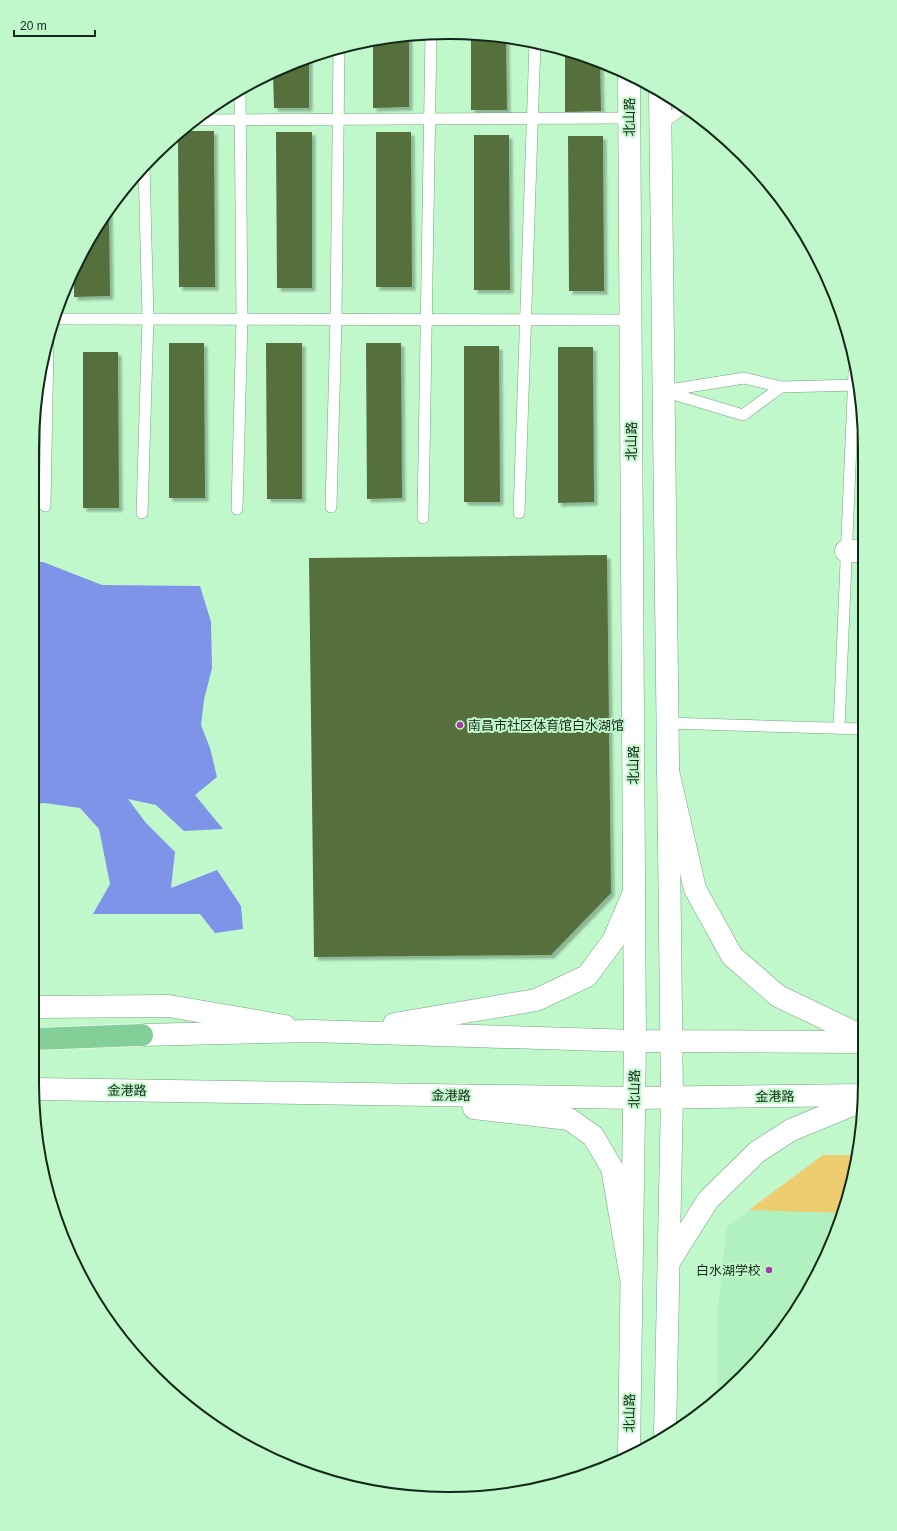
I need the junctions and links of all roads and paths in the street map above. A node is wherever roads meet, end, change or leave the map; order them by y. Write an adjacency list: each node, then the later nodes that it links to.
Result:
1 (431, 40): 11 (lane)
2 (535, 49): 8 (lane)
3 (339, 54): 10 (lane)
4 (629, 81): 9 (street, 北山路)
5 (240, 96): 13 (lane)
6 (660, 98): 14 (street)
7 (679, 110): 14 (lane)
8 (532, 118): 9 (lane); 11 (lane); 21 (lane)
9 (630, 118): 22 (street, 北山路)
10 (338, 119): 11 (lane); 13 (lane); 19 (lane)
11 (430, 119): 20 (lane)
12 (204, 120): 13 (lane)
13 (240, 120): 18 (lane)
14 (660, 125): 26 (street)
15 (144, 175): 17 (lane)
16 (60, 319): 17 (lane)
17 (148, 319): 18 (lane); 31 (lane)
18 (242, 319): 19 (lane); 30 (lane)
19 (336, 319): 20 (lane); 29 (lane)
20 (426, 320): 21 (lane); 33 (lane)
21 (525, 320): 22 (lane); 32 (lane)
22 (630, 320): 39 (street, 北山路)
23 (48, 366): 28 (lane)
24 (852, 385): 25 (lane)
25 (781, 387): 26 (lane); 26 (lane)
26 (663, 391): 35 (street)
27 (855, 404): 34 (lane)
28 (45, 506)
29 (331, 507)
30 (237, 509)
31 (142, 513)
32 (519, 513)
33 (423, 518)
34 (855, 551): 36 (lane)
35 (667, 723): 36 (lane); 38 (street)
36 (839, 728): 37 (lane)
37 (858, 729)
38 (668, 771): 44 (street); 47 (street)
39 (634, 892): 42 (street); 46 (street, 北山路)
40 (39, 1007): 41 (street)
41 (312, 1031): 42 (street); 43 (street)
42 (348, 1032): 46 (street)
43 (142, 1035): 45 (highway)
44 (858, 1035)
45 (39, 1039)
46 (635, 1041): 47 (street); 52 (street, 北山路)
47 (671, 1041): 48 (street); 53 (street)
48 (858, 1042)
49 (39, 1089): 50 (street, 金港路)
50 (362, 1094): 52 (street, 金港路); 56 (street)
51 (858, 1095): 53 (street, 金港路)
52 (634, 1098): 53 (street, 金港路); 56 (street, 北山路)
53 (672, 1098): 55 (street)
54 (857, 1103): 55 (street)
55 (669, 1262): 57 (street)
56 (631, 1278): 58 (street, 北山路)
57 (665, 1430)
58 (629, 1450)

